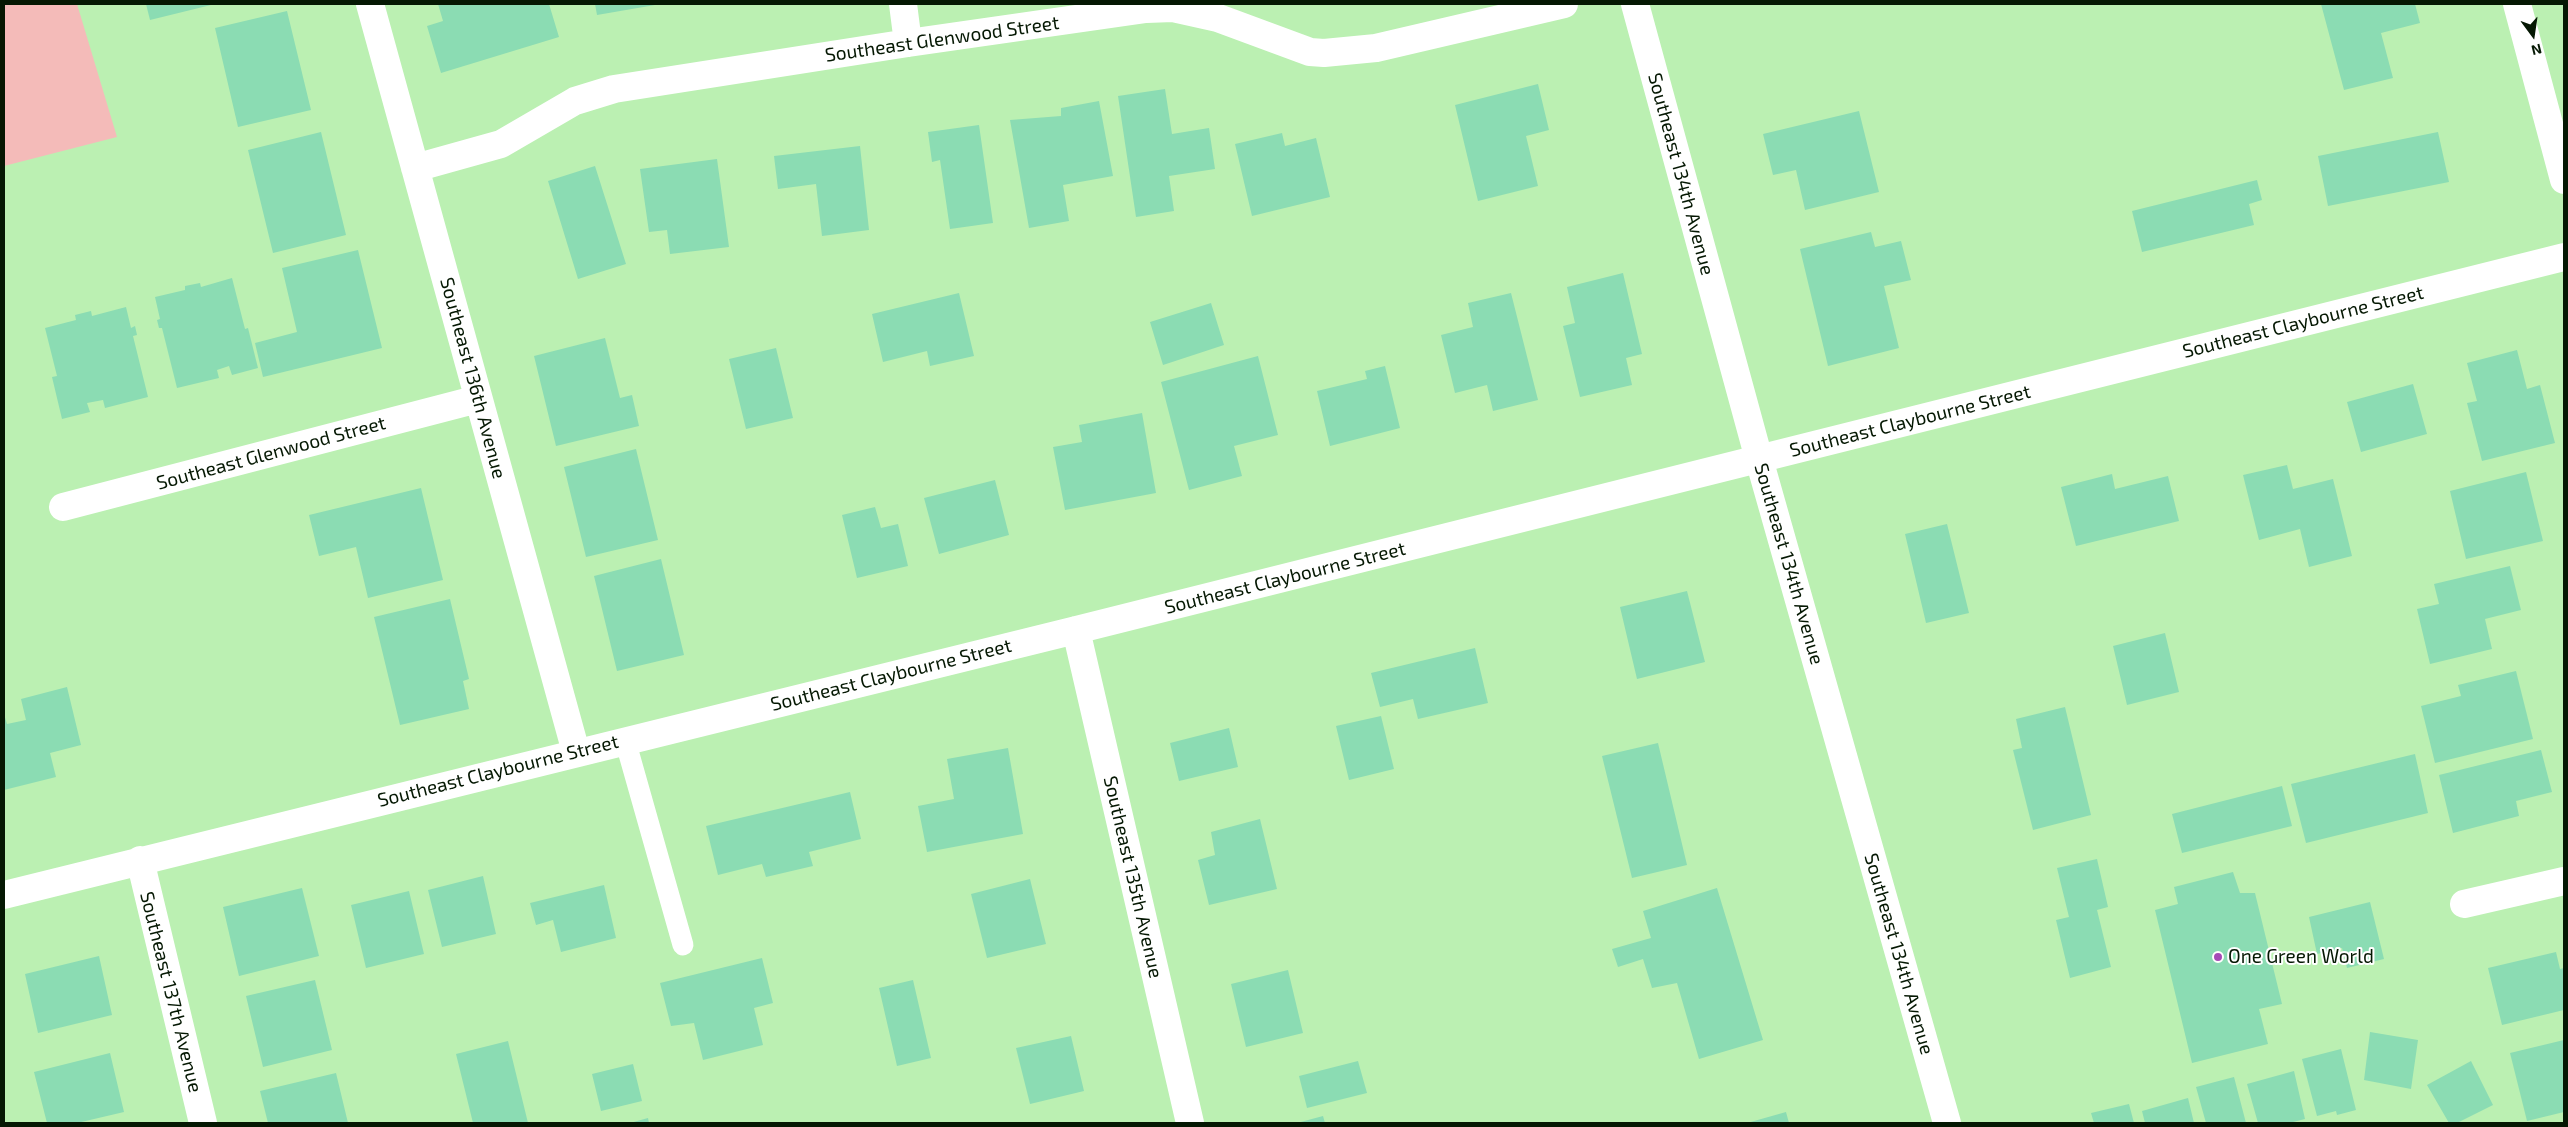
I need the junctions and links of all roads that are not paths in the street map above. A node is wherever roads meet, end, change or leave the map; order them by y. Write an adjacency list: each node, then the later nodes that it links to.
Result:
1 (370, 4): 7 (street, Southeast 136th Avenue)
2 (903, 4): 6 (street)
3 (1564, 4): 6 (street, Southeast Glenwood Street)
4 (1635, 4): 11 (street, Southeast 134th Avenue)
5 (2517, 4): 8 (street)
6 (908, 43): 7 (street, Southeast Glenwood Street)
7 (415, 168): 10 (street, Southeast 136th Avenue)
8 (2564, 180)
9 (2564, 256): 11 (street, Southeast Claybourne Street)
10 (478, 398): 12 (street, Southeast Glenwood Street); 15 (street, Southeast 136th Avenue)
11 (1759, 459): 13 (street, Southeast Claybourne Street); 23 (street, Southeast 134th Avenue)
12 (63, 507)
13 (1076, 630): 14 (street, Southeast Claybourne Street); 22 (street, Southeast 135th Avenue)
14 (625, 740): 15 (street, Southeast Claybourne Street); 20 (lane)
15 (576, 752): 16 (street, Southeast Claybourne Street)
16 (140, 860): 18 (street, Southeast Claybourne Street); 21 (street, Southeast 137th Avenue)
17 (2564, 881): 19 (street)
18 (4, 895)
19 (2464, 904)
20 (683, 945)
21 (203, 1123)
22 (1190, 1123)
23 (1947, 1123)

